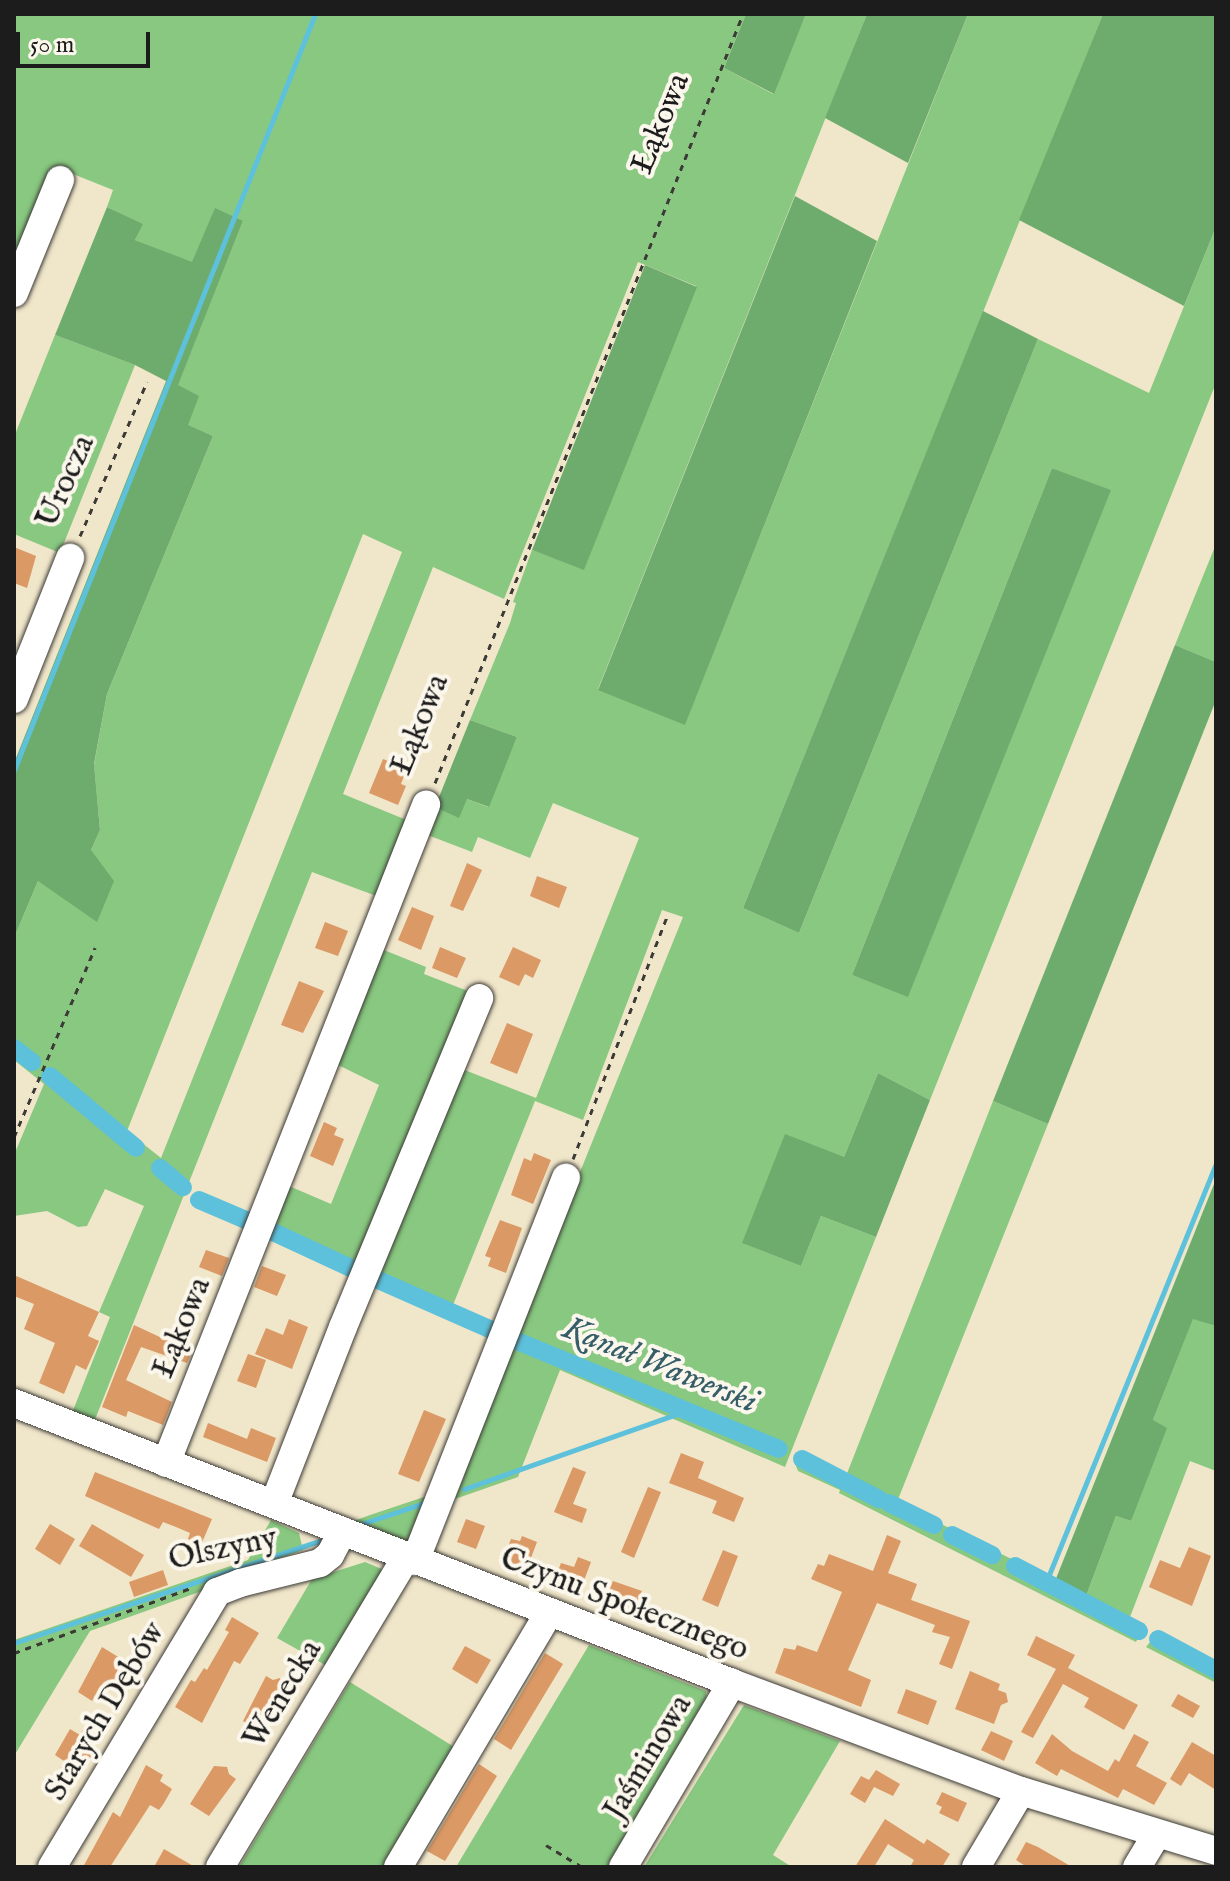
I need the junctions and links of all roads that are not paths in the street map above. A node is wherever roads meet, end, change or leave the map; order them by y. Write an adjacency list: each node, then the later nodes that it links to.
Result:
1 (60, 180): 2 (street)
2 (14, 293)
3 (70, 558): 4 (street, Urocza)
4 (14, 699)
5 (426, 805): 9 (street, Łąkowa)
6 (479, 998): 10 (street)
7 (566, 1178): 12 (street, Wenecka)
8 (14, 1403): 9 (street, Czynu Społecznego)
9 (166, 1463): 10 (street, Czynu Społecznego)
10 (274, 1504): 11 (street, Czynu Społecznego)
11 (343, 1531): 12 (street, Czynu Społecznego); 13 (street, Olszyny)
12 (410, 1559): 14 (street, Czynu Społecznego); 20 (street, Wenecka)
13 (217, 1592): 19 (street, Starych Dębów)
14 (549, 1613): 15 (street, Czynu Społecznego); 21 (street)
15 (732, 1683): 16 (street, Czynu Społecznego); 22 (street, Jaśminowa)
16 (1021, 1791): 17 (street, Czynu Społecznego); 23 (street)
17 (1157, 1834): 18 (street, Czynu Społecznego); 24 (street)
18 (1216, 1851)
19 (52, 1867)
20 (220, 1867)
21 (398, 1867)
22 (623, 1867)
23 (976, 1867)
24 (1137, 1867)

